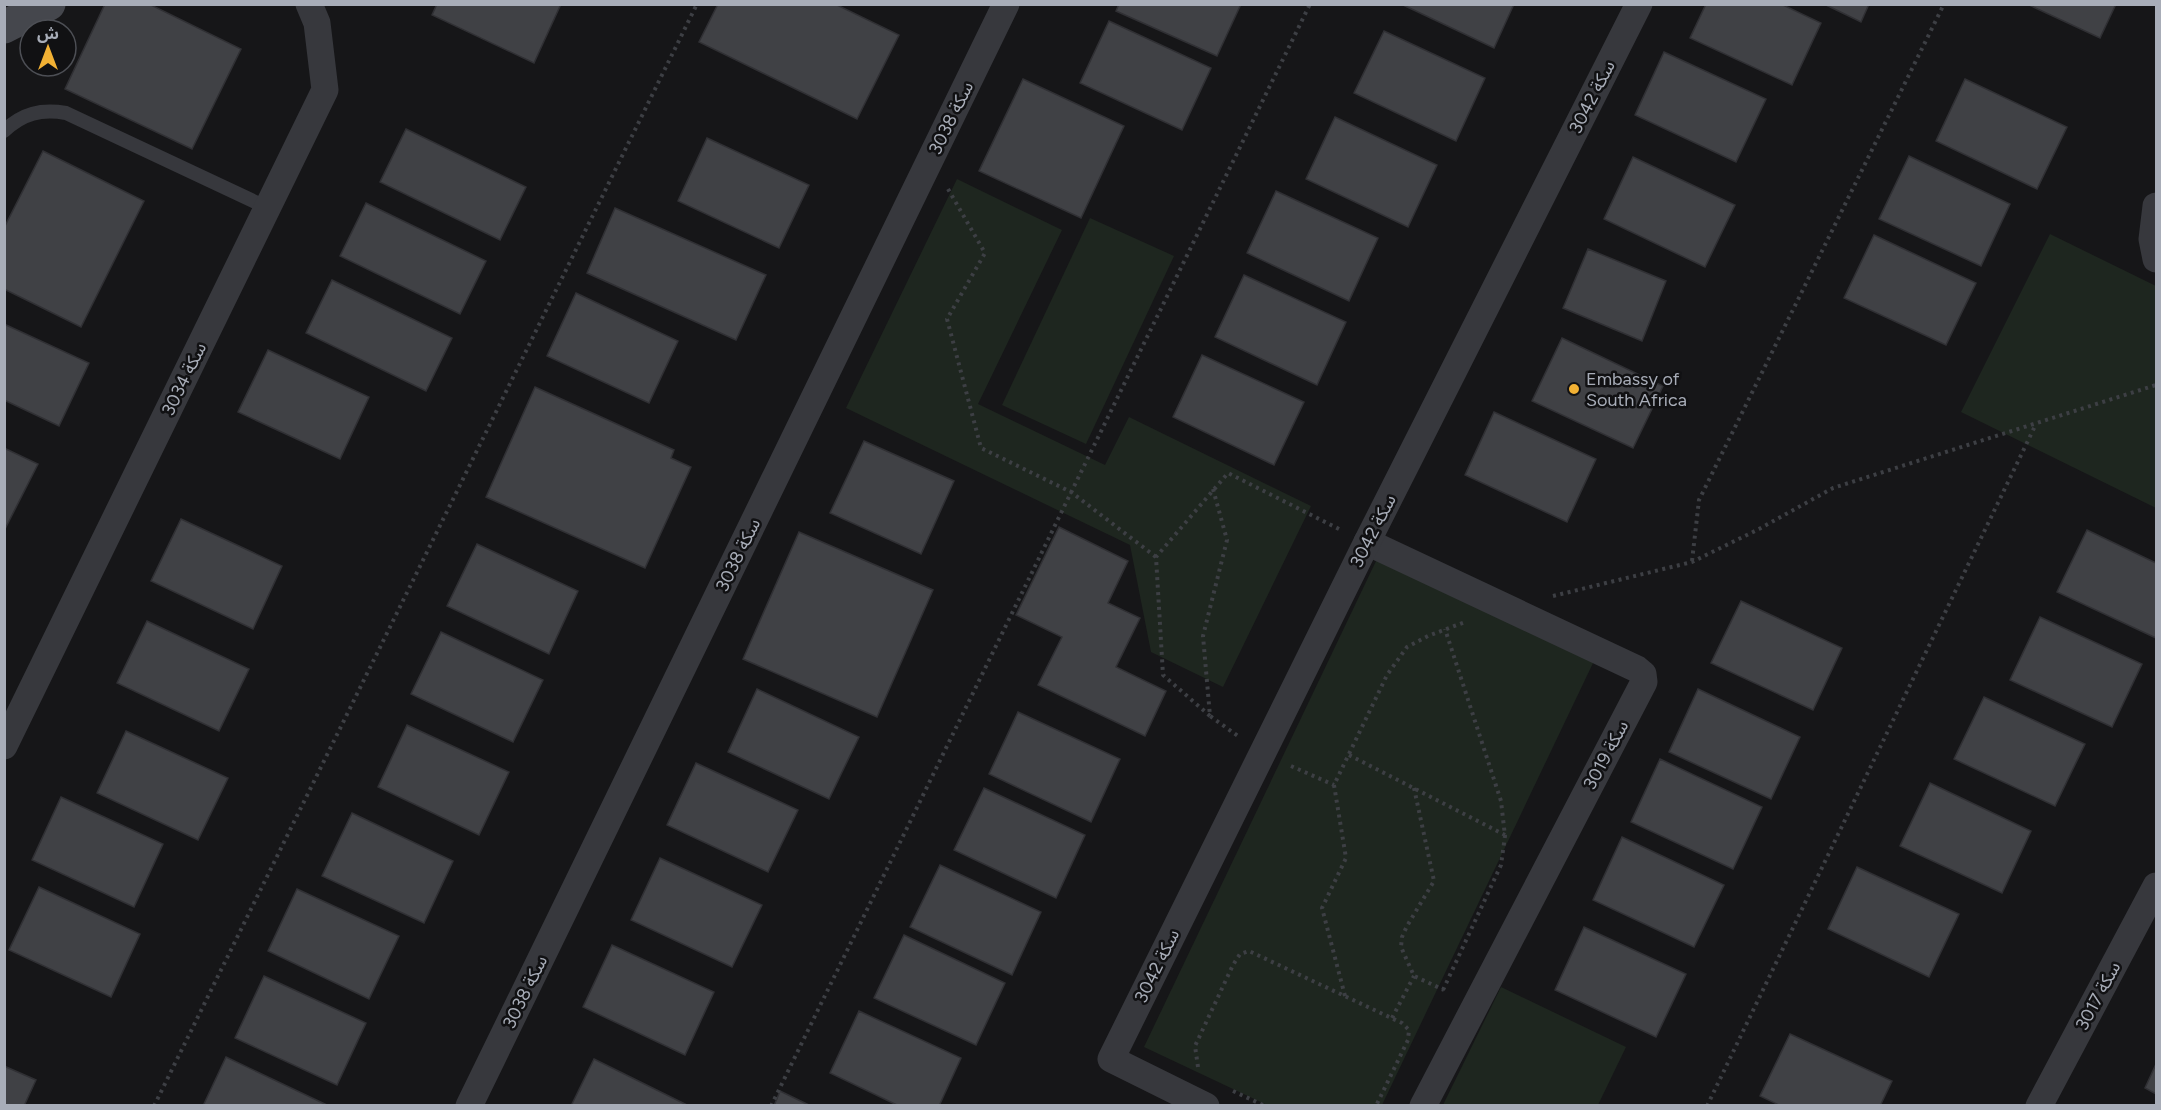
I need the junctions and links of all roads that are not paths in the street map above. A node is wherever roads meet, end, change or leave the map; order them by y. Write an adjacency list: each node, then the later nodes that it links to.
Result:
1 (49, 4): 5 (main road)
2 (309, 4): 8 (street, سكة 3034)
3 (1006, 4): 14 (street, سكة 3038)
4 (1639, 4): 10 (street, سكة 3042)
5 (4, 27)
6 (4, 131): 8 (lane)
7 (2157, 206): 9 (street)
8 (268, 208): 11 (street, سكة 3034)
9 (2154, 249)
10 (1367, 542): 13 (street, سكة 3042); 15 (street, سكة 3019)
11 (4, 746)
12 (2157, 886): 16 (street, سكة 3017)
13 (1215, 1096)
14 (469, 1106)
15 (1423, 1106)
16 (2039, 1106)

